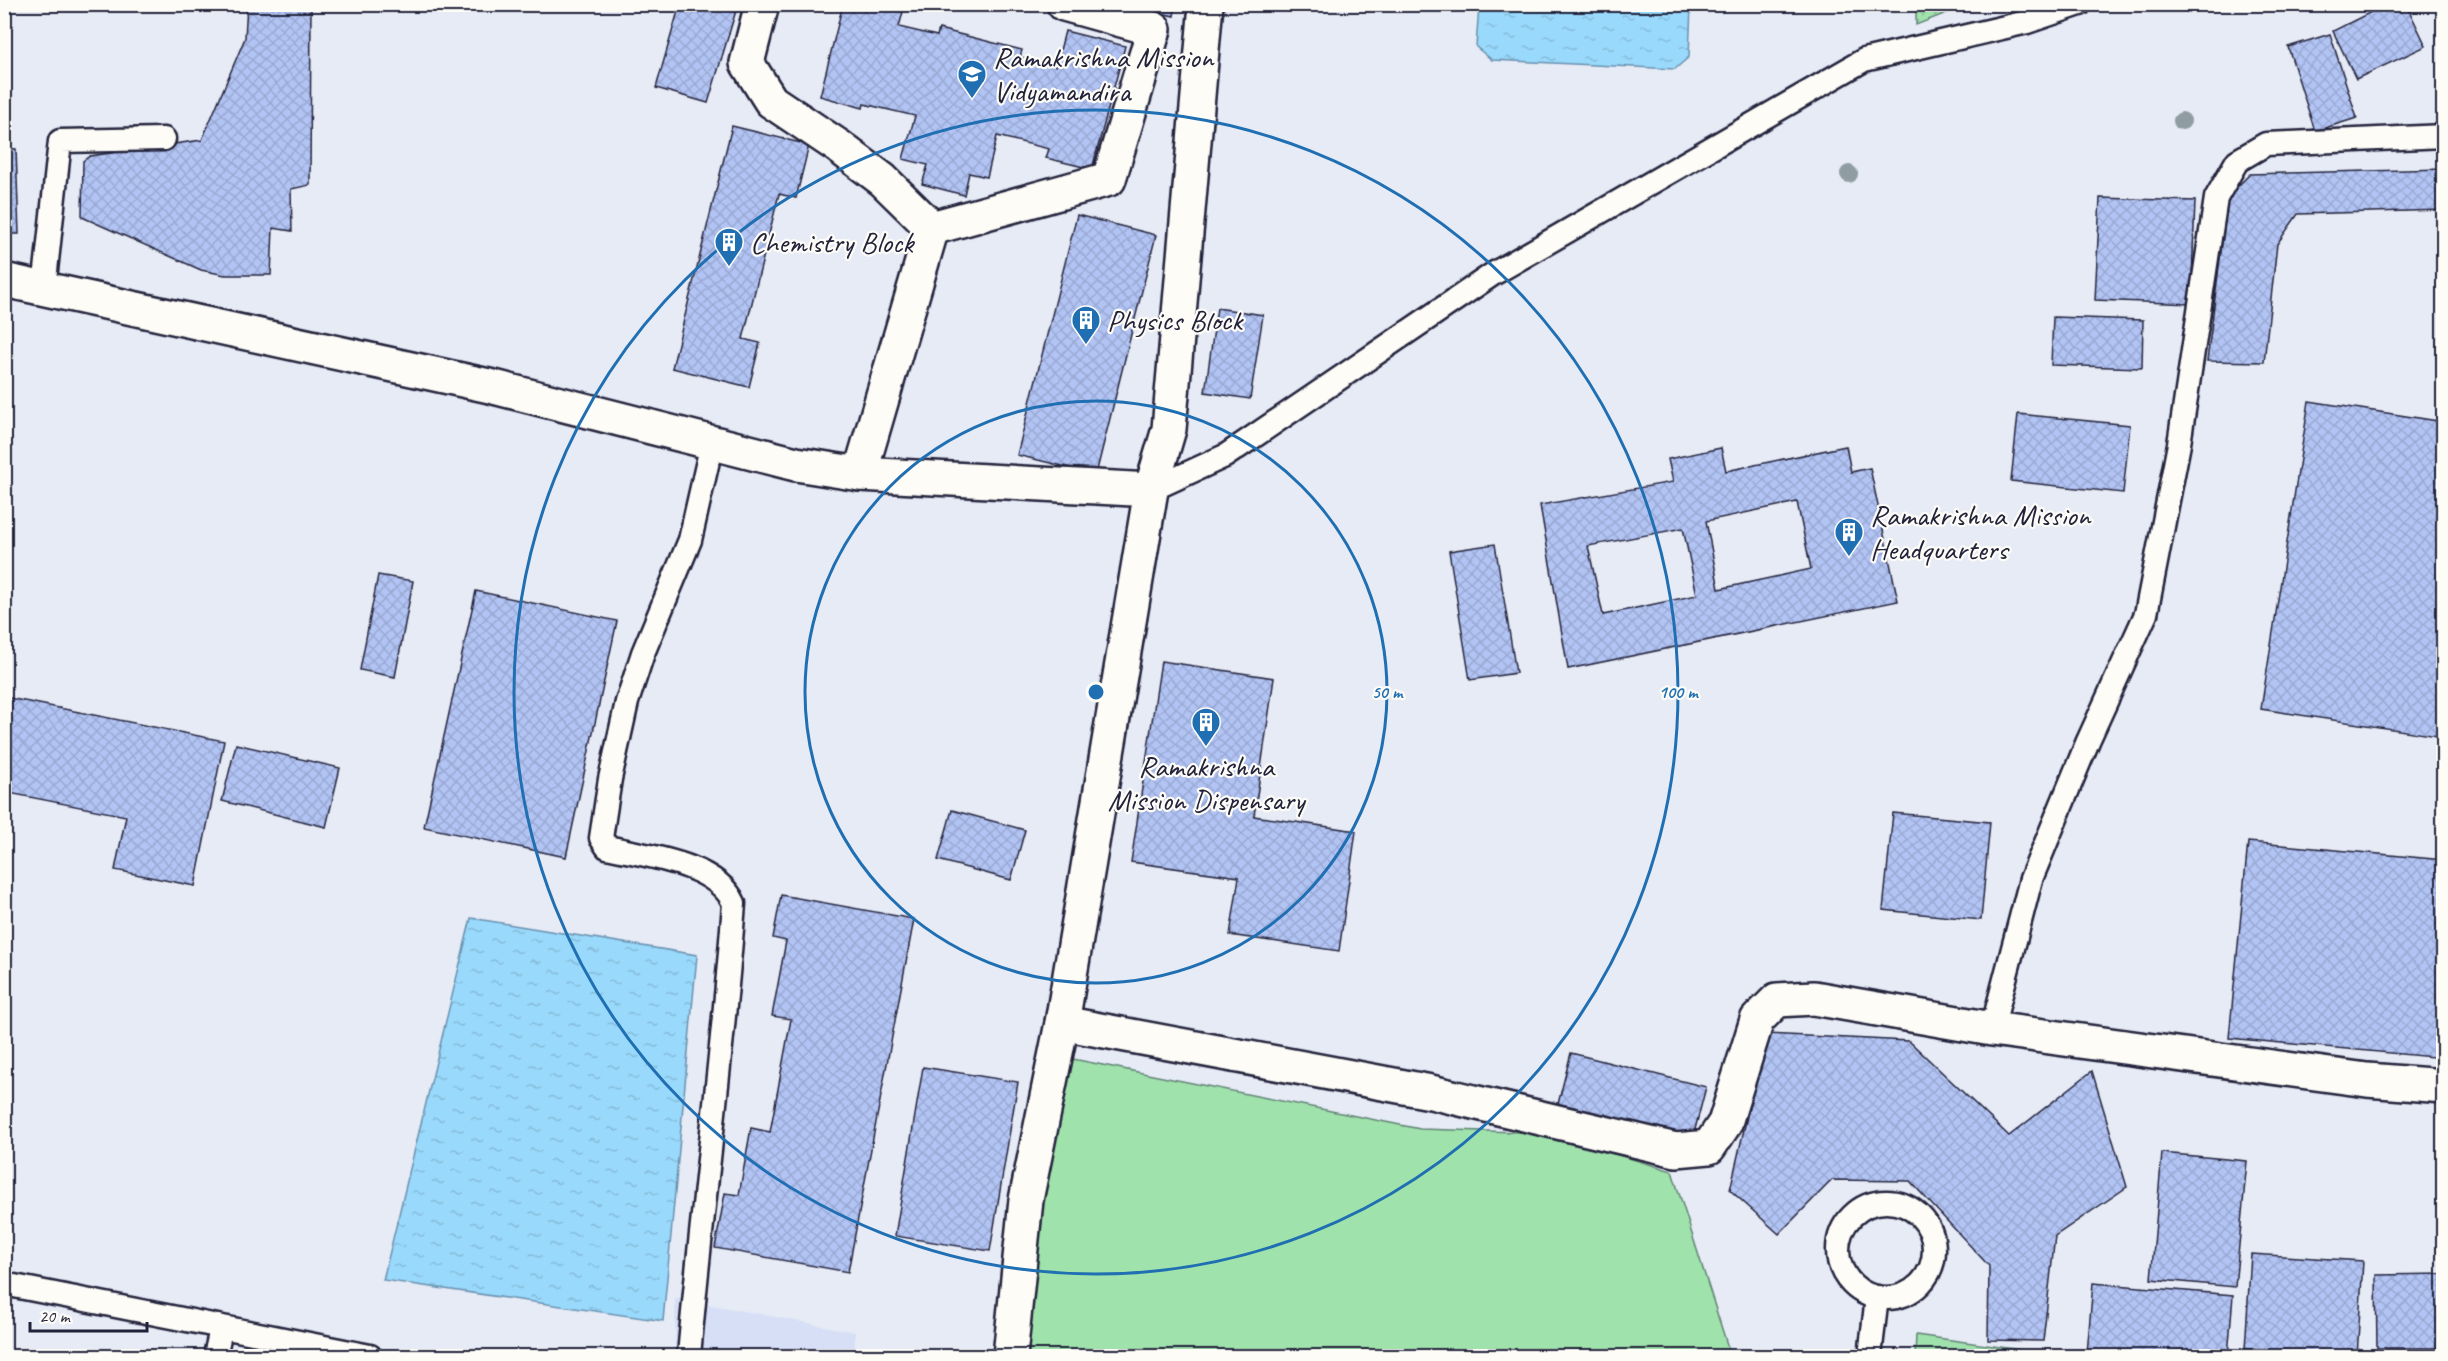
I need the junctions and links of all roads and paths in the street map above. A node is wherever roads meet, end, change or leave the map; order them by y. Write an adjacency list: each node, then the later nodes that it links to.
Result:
1 (762, 4): 7 (street)
2 (1064, 4): 7 (street)
3 (1206, 4): 12 (street)
4 (2080, 4): 12 (lane)
5 (2444, 136): 14 (lane)
6 (164, 139): 9 (lane)
7 (932, 228): 11 (street)
8 (4, 280): 9 (street)
9 (44, 289): 10 (street)
10 (712, 443): 11 (street); 21 (lane)
11 (860, 474): 12 (street)
12 (1151, 490): 13 (street)
13 (1062, 1023): 14 (street); 22 (street)
14 (1992, 1029): 15 (street)
15 (2444, 1086)
16 (4, 1284): 18 (lane)
17 (1876, 1297): 17 (lane); 23 (lane)
18 (221, 1329): 19 (lane); 20 (lane)
19 (215, 1356)
20 (370, 1356)
21 (689, 1356)
22 (1010, 1356)
23 (1870, 1356)

